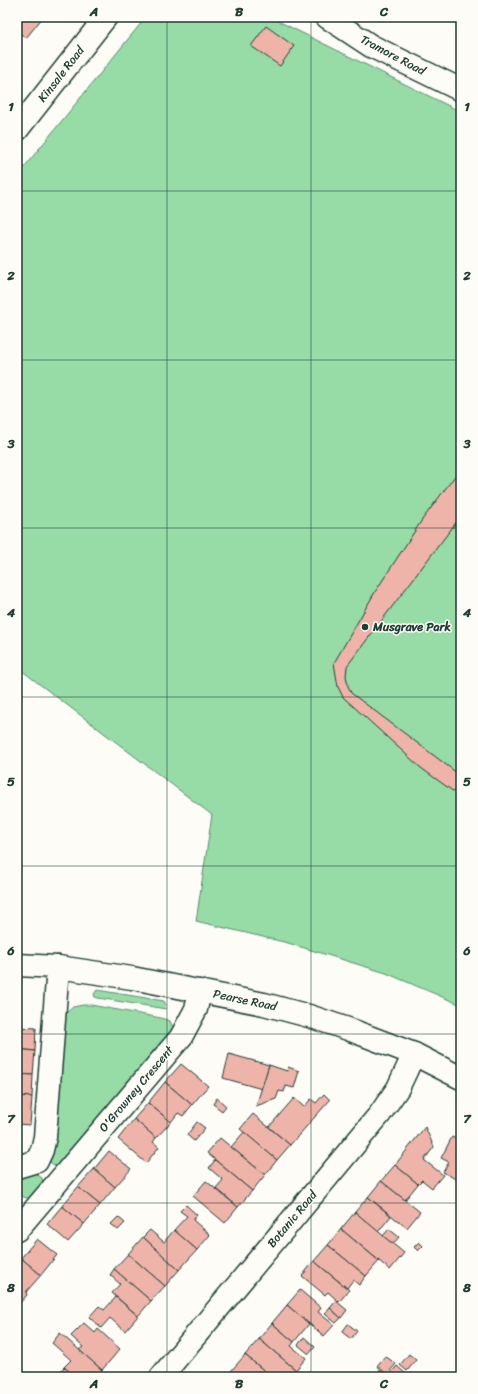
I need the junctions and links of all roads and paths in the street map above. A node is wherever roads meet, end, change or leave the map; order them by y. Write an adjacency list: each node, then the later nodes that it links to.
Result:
1 (106, 17): 4 (street, Kinsale Road)
2 (327, 17): 3 (street, Tramore Road)
3 (461, 90)
4 (17, 130)
5 (17, 965): 6 (street, Pearse Road)
6 (58, 968): 7 (street, Pearse Road); 10 (street)
7 (200, 991): 8 (street, Pearse Road); 11 (street, O'Growney Crescent)
8 (414, 1054): 9 (street, Pearse Road); 13 (street, Botanic Road)
9 (461, 1078)
10 (27, 1164): 11 (street)
11 (60, 1179): 12 (street, O'Growney Crescent)
12 (17, 1230)
13 (161, 1377)

